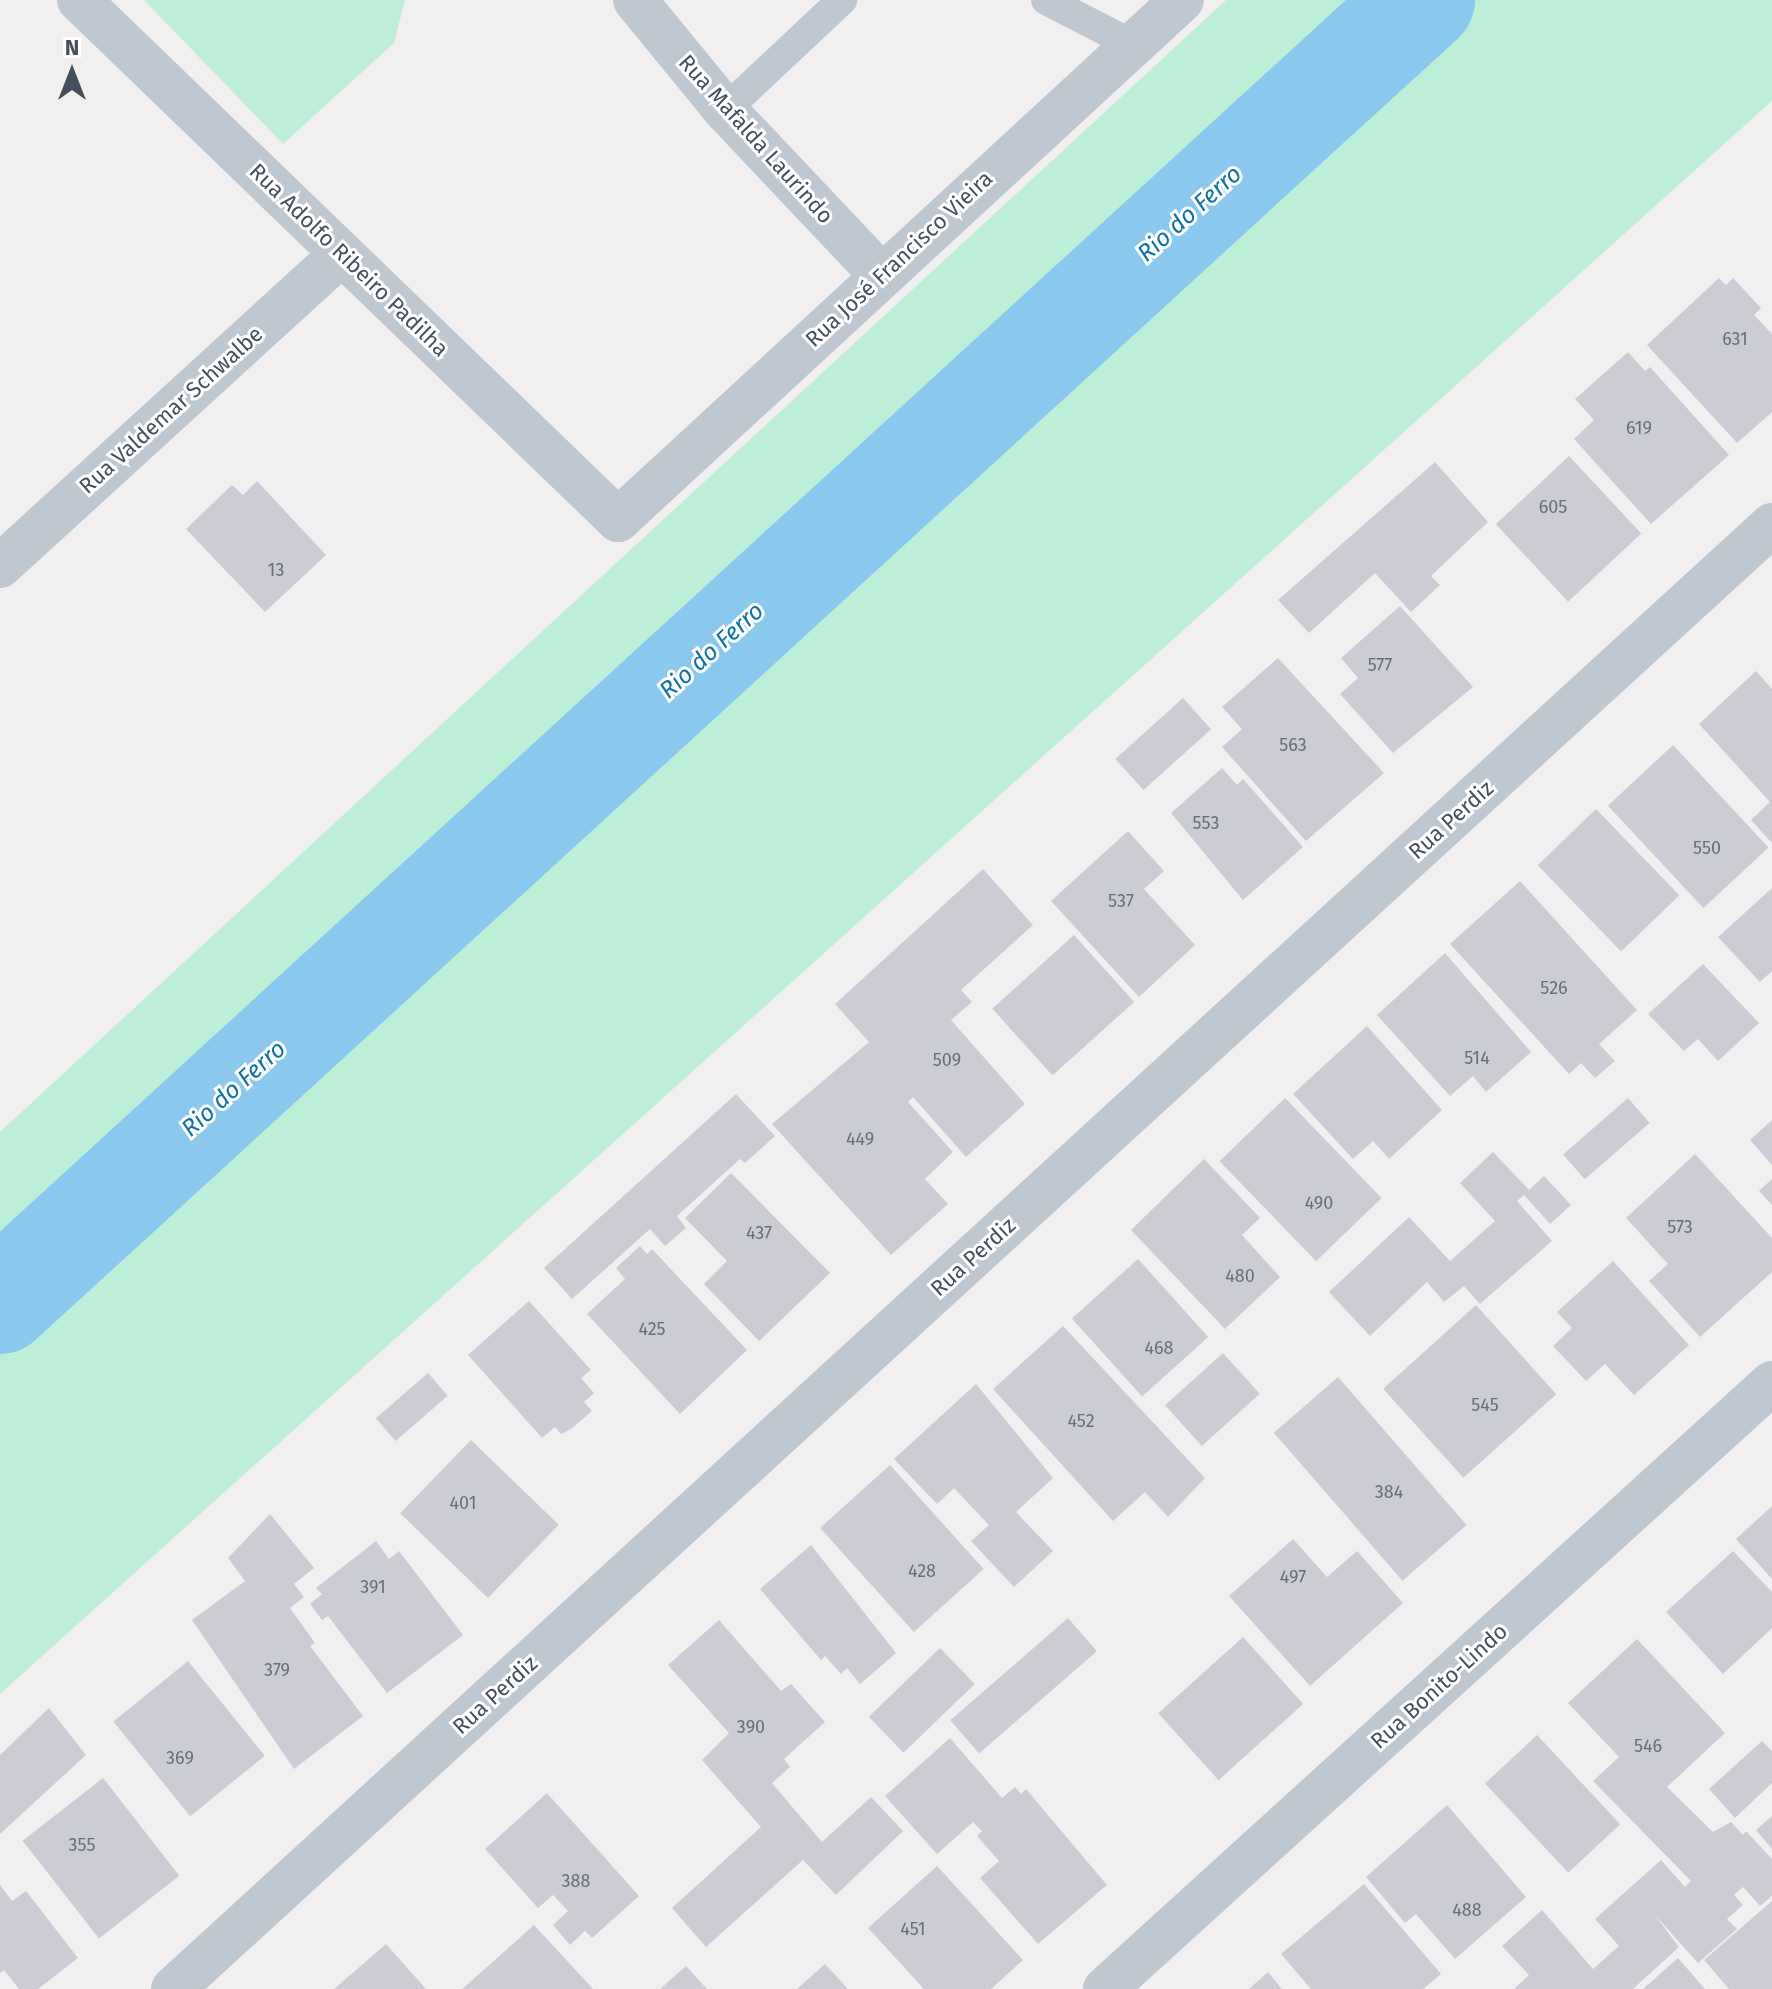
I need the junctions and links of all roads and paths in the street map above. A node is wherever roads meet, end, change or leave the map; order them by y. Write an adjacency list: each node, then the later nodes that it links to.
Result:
1 (79, 0): 8 (street, Rua Adolfo Ribeiro Padilha)
2 (635, 0): 7 (street, Rua Mafalda Laurindo)
3 (842, 0): 7 (lane)
4 (1046, 0): 6 (lane)
5 (1182, 0): 6 (street, Rua José Francisco Vieira)
6 (1133, 45): 9 (street, Rua José Francisco Vieira)
7 (725, 110): 9 (street, Rua Mafalda Laurindo)
8 (342, 254): 10 (street, Rua Adolfo Ribeiro Padilha); 12 (street, Rua Valdemar Schwalbe)
9 (881, 275): 10 (street, Rua José Francisco Vieira)
10 (618, 520)
11 (1772, 525): 14 (street, Rua Perdiz)
12 (0, 566)
13 (1772, 1383): 15 (street, Rua Bonito-Lindo)
14 (173, 1989)
15 (1105, 1989)

